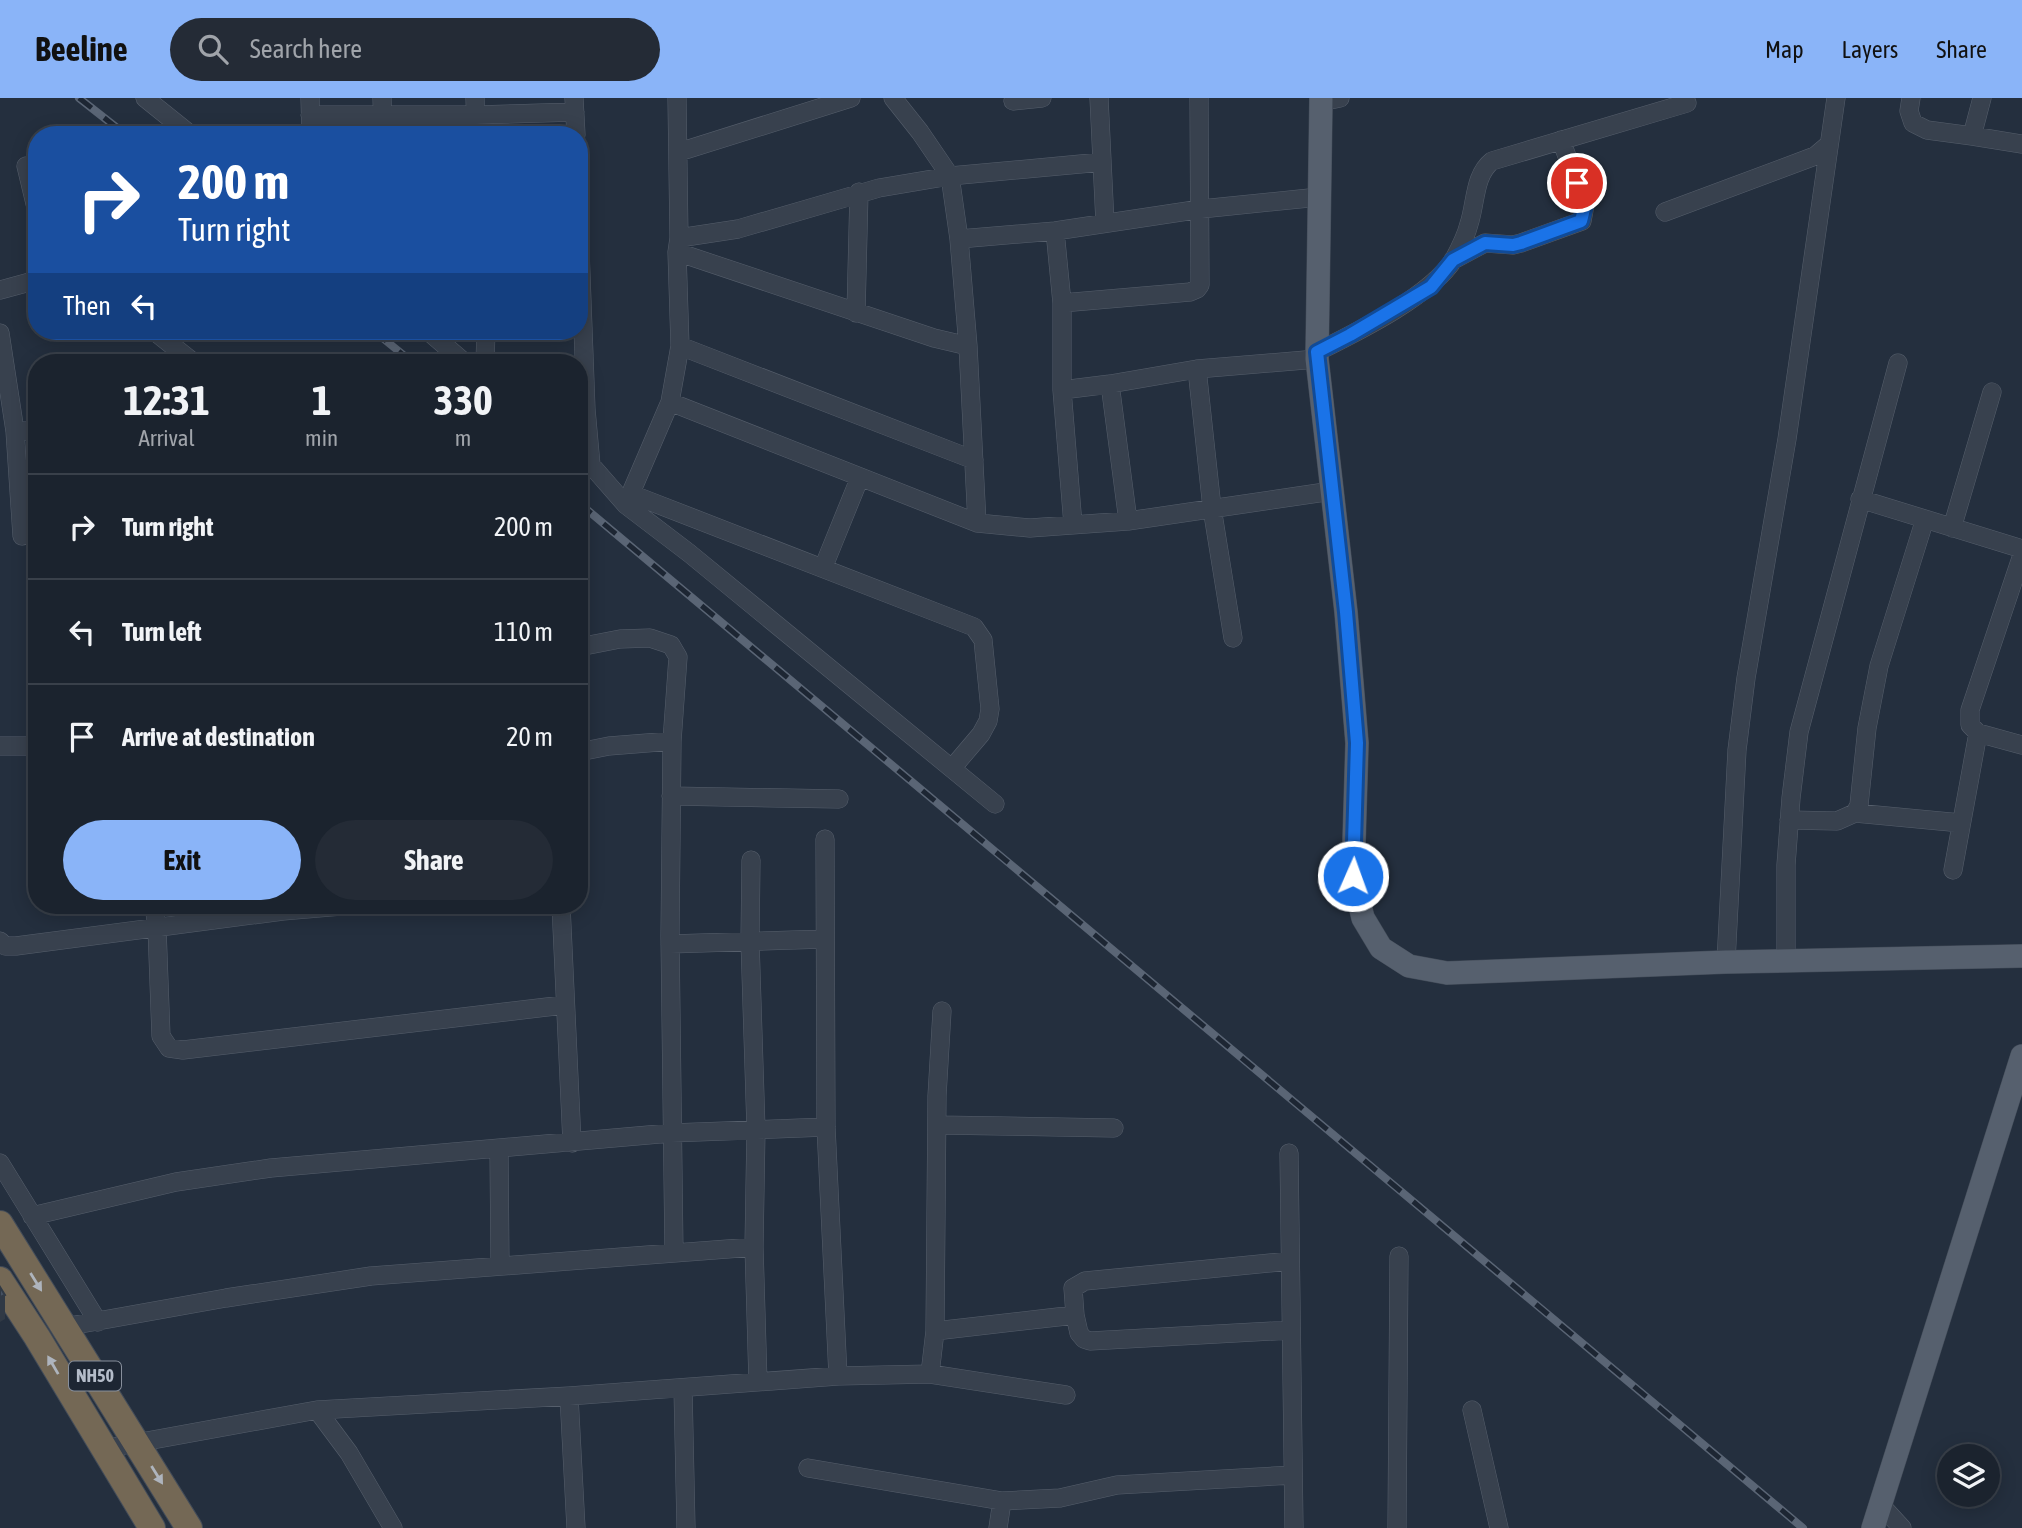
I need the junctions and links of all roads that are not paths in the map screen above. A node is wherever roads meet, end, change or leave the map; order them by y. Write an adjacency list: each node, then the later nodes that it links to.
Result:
1 (145, 98): 18 (street)
2 (677, 98): 27 (street)
3 (851, 98): 27 (street)
4 (893, 98): 31 (street)
5 (1042, 98): 12 (street)
6 (1098, 98): 28 (street)
7 (1199, 98): 34 (street)
8 (1836, 98): 26 (street)
9 (1911, 98): 23 (street)
10 (1982, 98): 23 (street)
11 (1327, 99): 33 (main road)
12 (1013, 101)
13 (1687, 103): 24 (street)
14 (575, 105): 17 (street); 22 (street)
15 (310, 106): 16 (street); 19 (street)
16 (382, 106): 17 (street); 20 (street)
17 (475, 106): 21 (street)
18 (180, 126)
19 (311, 126)
20 (383, 126)
21 (476, 126)
22 (576, 126)
23 (1972, 136): 25 (street)
24 (1560, 140): 40 (street); 40 (street)
25 (2022, 144)
26 (1828, 145): 35 (street); 105 (street)
27 (679, 152): 39 (street)
28 (1102, 162): 31 (street); 36 (street)
29 (26, 166): 30 (street)
30 (28, 174)
31 (950, 176): 32 (street); 38 (street)
32 (859, 192): 39 (street); 44 (street)
33 (1319, 197): 34 (street); 52 (main road)
34 (1201, 209): 36 (street); 43 (street)
35 (1665, 212)
36 (1105, 223): 37 (street)
37 (1055, 231): 38 (street); 43 (street)
38 (959, 239): 49 (street)
39 (678, 245): 44 (street); 48 (street)
40 (1453, 260): 52 (street)
41 (28, 282): 42 (street)
42 (0, 290)
43 (1062, 303): 56 (street)
44 (856, 313): 49 (street)
45 (0, 333): 59 (street)
46 (165, 340): 50 (street)
47 (438, 340): 51 (street)
48 (680, 346): 58 (street); 61 (street)
49 (968, 346): 61 (street)
50 (183, 354)
51 (455, 354)
52 (1317, 355): 54 (street); 64 (main road)
53 (1898, 363): 66 (street)
54 (1197, 369): 55 (street); 67 (street)
55 (1110, 384): 56 (street); 69 (street)
56 (1062, 390): 71 (street)
57 (1992, 392): 72 (street)
58 (670, 402): 63 (street); 65 (street)
59 (15, 431): 60 (street); 73 (street)
60 (28, 431)
61 (974, 460): 70 (street)
62 (588, 464): 65 (street)
63 (860, 477): 70 (street); 76 (street)
64 (1332, 491): 67 (street); 105 (main road)
65 (629, 499): 76 (street); 85 (street)
66 (1860, 499): 68 (street); 90 (street)
67 (1212, 508): 69 (street); 77 (street)
68 (1925, 519): 72 (street); 89 (street)
69 (1128, 521): 71 (street)
70 (976, 523): 71 (street)
71 (1073, 525)
72 (1952, 527): 74 (street)
73 (22, 536)
74 (2022, 549)
75 (2022, 555): 79 (street)
76 (823, 568): 85 (street)
77 (1233, 638)
78 (588, 646): 80 (street)
79 (1978, 733): 82 (street); 91 (street)
80 (672, 741): 84 (street); 86 (street)
81 (28, 746): 83 (street)
82 (2022, 746)
83 (0, 747)
84 (588, 750)
85 (953, 767): 88 (street)
86 (671, 796): 87 (street); 102 (street)
87 (839, 799)
88 (995, 804)
89 (1855, 813): 90 (street); 91 (street)
90 (1789, 820): 104 (street)
91 (1961, 823): 94 (street)
92 (825, 839): 99 (street)
93 (751, 860): 101 (street)
94 (1953, 870)
95 (155, 914): 98 (street)
96 (244, 914): 98 (street)
97 (561, 914): 106 (street)
98 (157, 928): 100 (street); 106 (street)
99 (825, 939): 101 (street); 110 (street)
100 (0, 941)
101 (750, 942): 102 (street); 112 (street)
102 (670, 944): 113 (street)
103 (2022, 956): 104 (main road)
104 (1786, 961): 105 (main road)
105 (1726, 962)
106 (564, 1005): 114 (street)
107 (942, 1011): 109 (street)
108 (2022, 1056): 144 (main road)
109 (937, 1125): 111 (street); 130 (street)
110 (826, 1126): 112 (street); 132 (street)
111 (1114, 1128)
112 (757, 1129): 113 (street); 120 (street)
113 (671, 1133): 114 (street); 121 (street)
114 (572, 1143): 115 (street)
115 (499, 1149): 118 (street); 124 (street)
116 (1289, 1153): 123 (street)
117 (0, 1163): 118 (street)
118 (32, 1216): 127 (street)
119 (0, 1224): 128 (highway, NH50, one-way to 128)
120 (754, 1247): 121 (street); 133 (street)
121 (674, 1253): 124 (street)
122 (1399, 1256): 152 (street)
123 (1290, 1261): 126 (street); 129 (street)
124 (500, 1266): 127 (street)
125 (0, 1280): 140 (highway, NH50, one-way to 125)
126 (1075, 1315): 129 (street); 130 (street)
127 (98, 1322): 128 (street)
128 (64, 1327): 139 (highway, NH50)
129 (1292, 1330): 142 (street)
130 (935, 1331): 131 (street)
131 (930, 1374): 132 (street); 135 (street)
132 (838, 1376): 133 (street)
133 (758, 1382): 134 (street)
134 (683, 1388): 136 (street); 149 (street)
135 (1066, 1395)
136 (569, 1396): 137 (street); 148 (street)
137 (317, 1410): 139 (street); 147 (street)
138 (1472, 1410): 153 (street)
139 (137, 1443): 140 (street); 146 (highway, NH50, one-way to 146)
140 (103, 1449): 145 (highway, NH50)
141 (808, 1468): 143 (street)
142 (1293, 1475): 143 (street); 151 (street)
143 (1002, 1500): 150 (street)
144 (1880, 1504): 154 (main road); 155 (street)
145 (152, 1528)
146 (189, 1528)
147 (393, 1528)
148 (576, 1528)
149 (687, 1528)
150 (998, 1528)
151 (1294, 1528)
152 (1397, 1528)
153 (1499, 1528)
154 (1872, 1528)
155 (1902, 1528)

